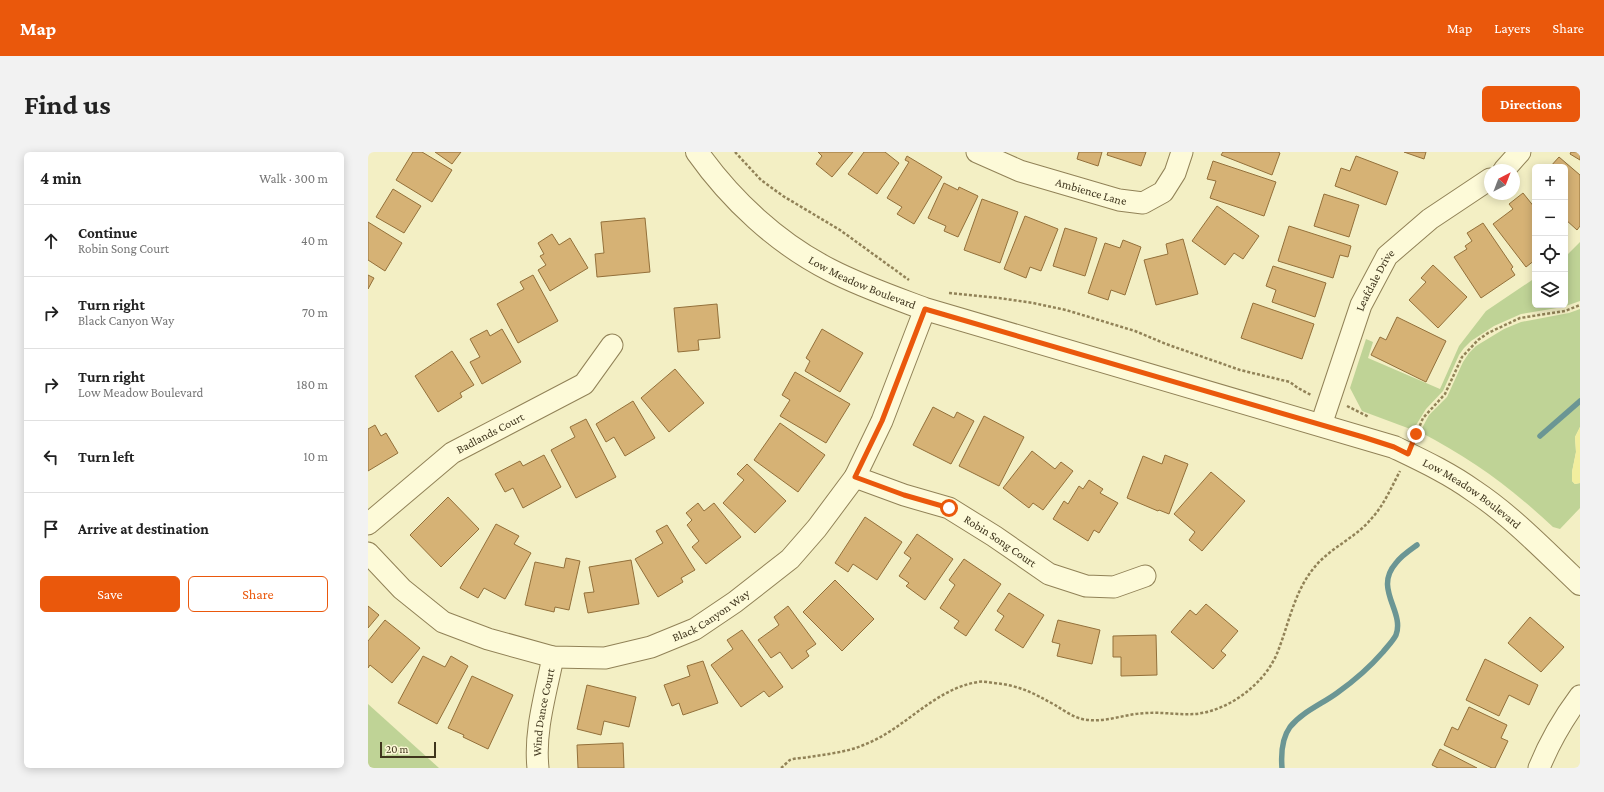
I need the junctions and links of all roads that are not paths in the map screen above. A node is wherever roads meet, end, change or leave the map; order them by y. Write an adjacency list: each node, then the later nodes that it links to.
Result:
1 (697, 152): 7 (street, Low Meadow Boulevard)
2 (977, 152): 3 (street, Ambience Lane)
3 (1182, 152)
4 (1520, 152): 5 (street)
5 (1509, 164)
6 (1484, 183): 9 (street, Leafdale Drive)
7 (925, 309): 9 (street, Low Meadow Boulevard); 10 (street, Black Canyon Way)
8 (612, 345): 11 (street, Badlands Court)
9 (1321, 425): 14 (street, Low Meadow Boulevard)
10 (855, 477): 13 (street, Robin Song Court); 15 (street, Black Canyon Way)
11 (368, 524)
12 (368, 553): 15 (street, Black Canyon Way)
13 (1145, 576)
14 (1580, 584)
15 (553, 657): 17 (street, Wind Dance Court)
16 (1580, 696): 18 (street)
17 (538, 768)
18 (1539, 768)

